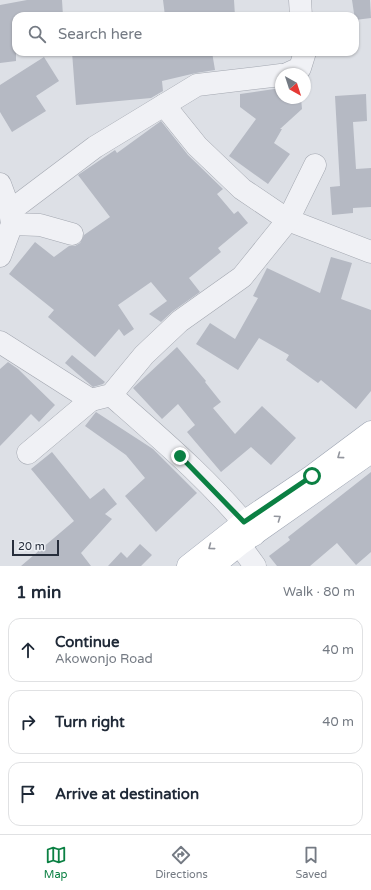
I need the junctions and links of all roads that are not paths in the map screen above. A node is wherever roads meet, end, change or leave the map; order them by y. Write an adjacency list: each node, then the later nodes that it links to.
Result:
1 (300, 0): 2 (street)
2 (301, 12)
3 (304, 56): 4 (street)
4 (300, 68)
5 (275, 76): 6 (street)
6 (164, 105): 9 (street); 10 (street)
7 (315, 165): 10 (street)
8 (0, 184): 9 (street)
9 (11, 218): 11 (street); 13 (street)
10 (288, 220): 12 (street); 15 (street)
11 (72, 234)
12 (371, 252)
13 (0, 256)
14 (0, 342): 16 (street)
15 (112, 395): 16 (street); 20 (street)
16 (91, 400): 19 (street)
17 (371, 432): 20 (main road, one-way to 20)
18 (371, 452): 20 (main road, one-way to 18)
19 (28, 453)
20 (242, 534): 21 (main road, one-way to 21); 22 (main road); 23 (street)
21 (188, 566)
22 (213, 566)
23 (255, 566)

